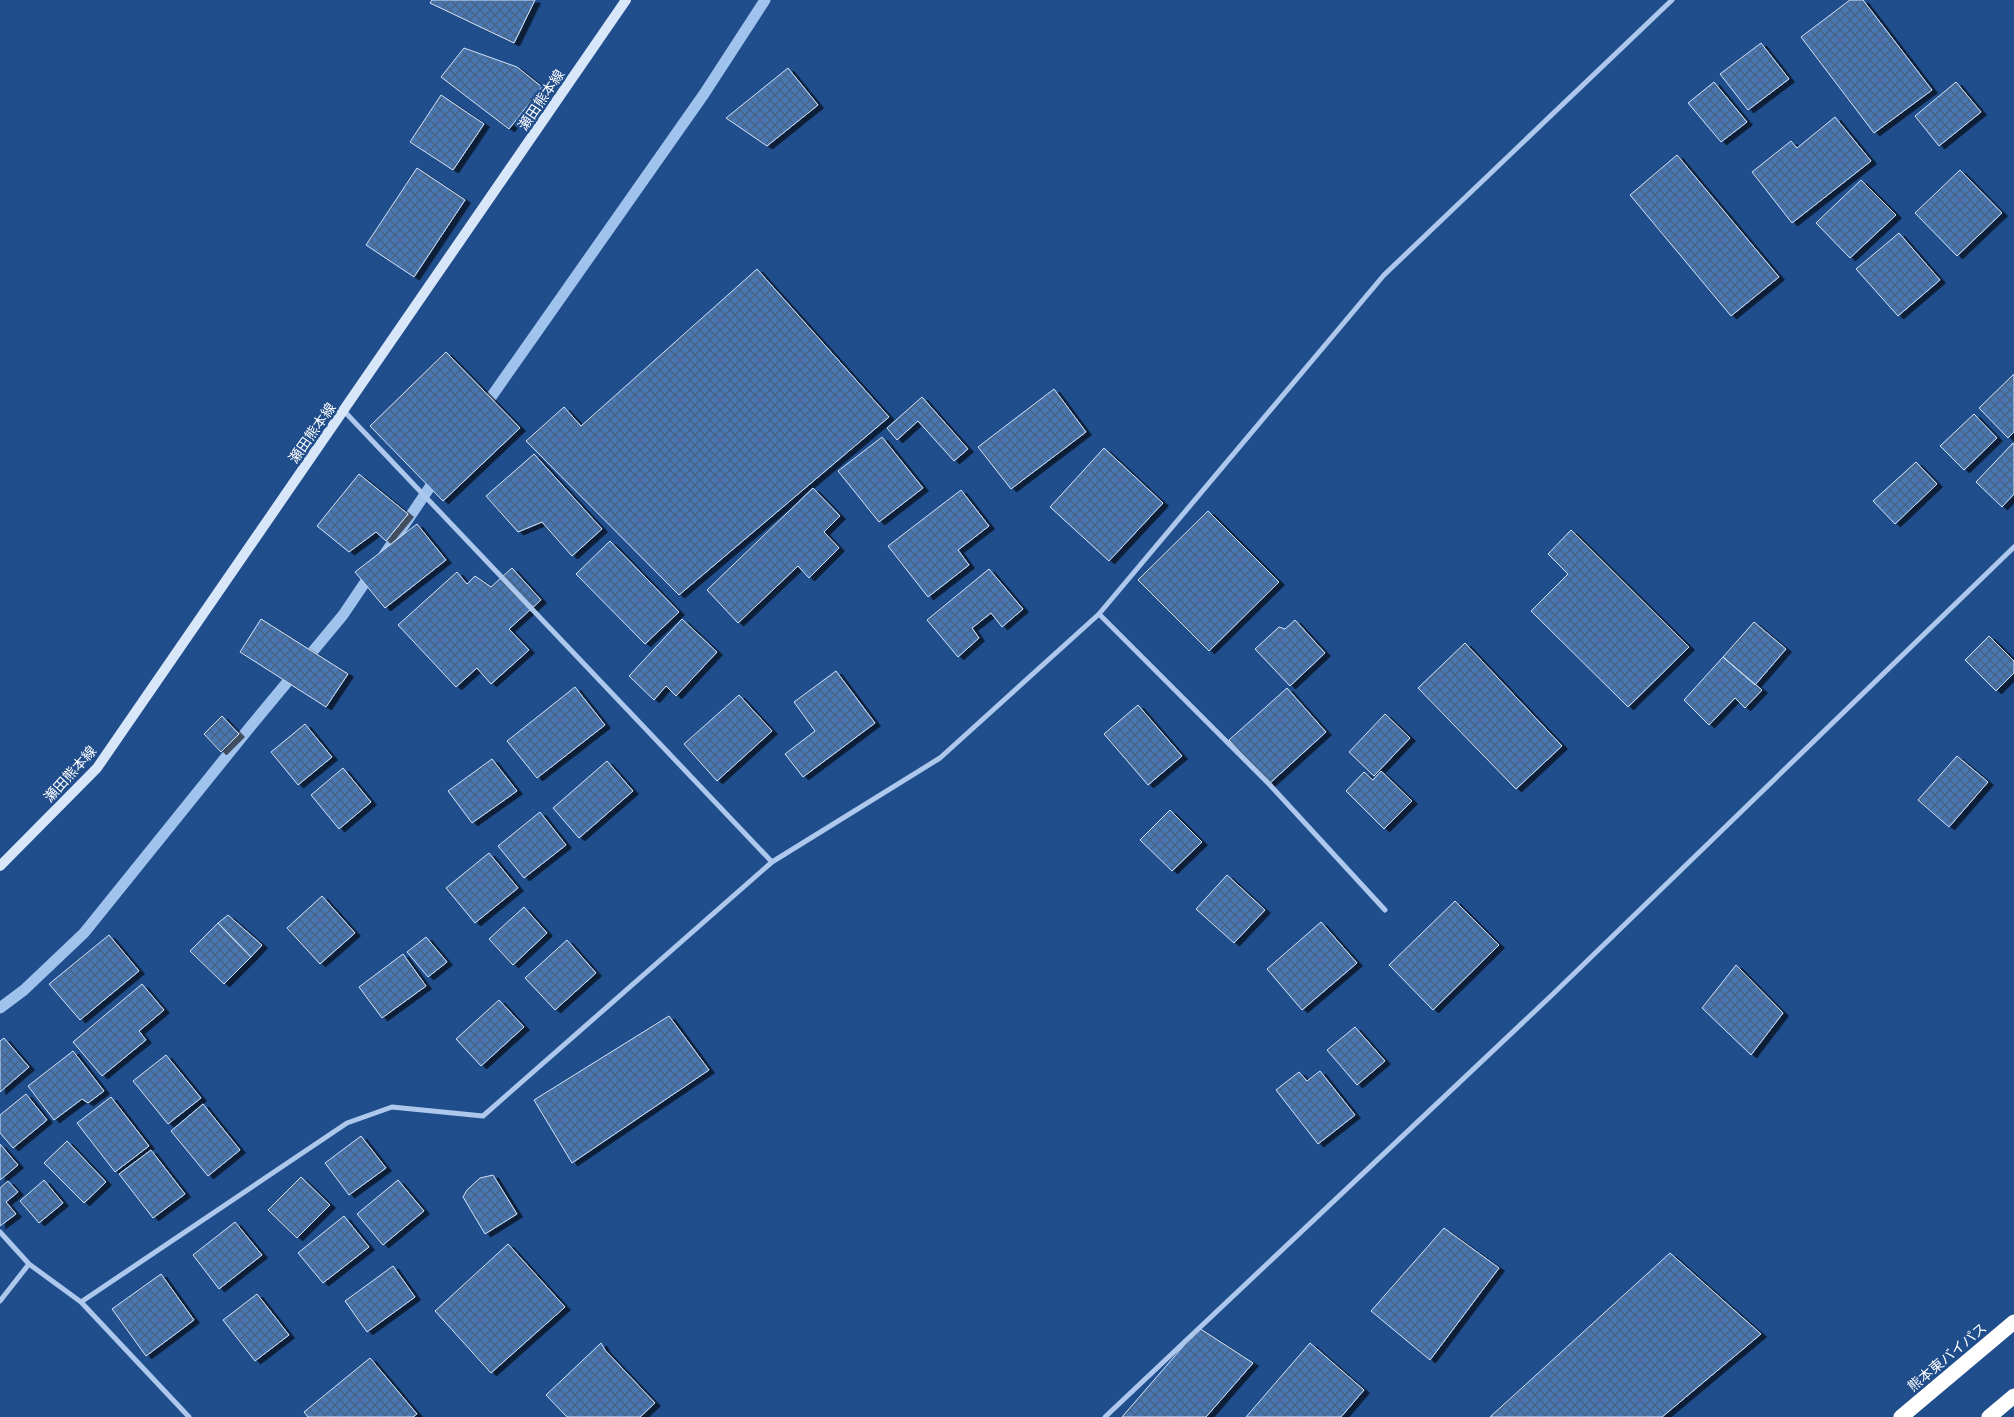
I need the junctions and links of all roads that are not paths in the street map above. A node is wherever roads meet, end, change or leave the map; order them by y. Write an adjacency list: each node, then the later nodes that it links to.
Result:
1 (626, 0): 3 (main road, 瀬田熊本線)
2 (1672, 0): 5 (street)
3 (344, 411): 6 (street); 7 (main road, 瀬田熊本線)
4 (2014, 547): 16 (street)
5 (1099, 614): 6 (street); 8 (street)
6 (772, 862): 12 (street)
7 (0, 866)
8 (1385, 910)
9 (0, 1232): 10 (street)
10 (29, 1264): 11 (street); 12 (street)
11 (0, 1301)
12 (81, 1302): 15 (street)
13 (2014, 1322): 17 (highway, 熊本東バイパス)
14 (2014, 1396): 18 (highway)
15 (189, 1417)
16 (1105, 1417)
17 (1901, 1417)
18 (1989, 1417)

